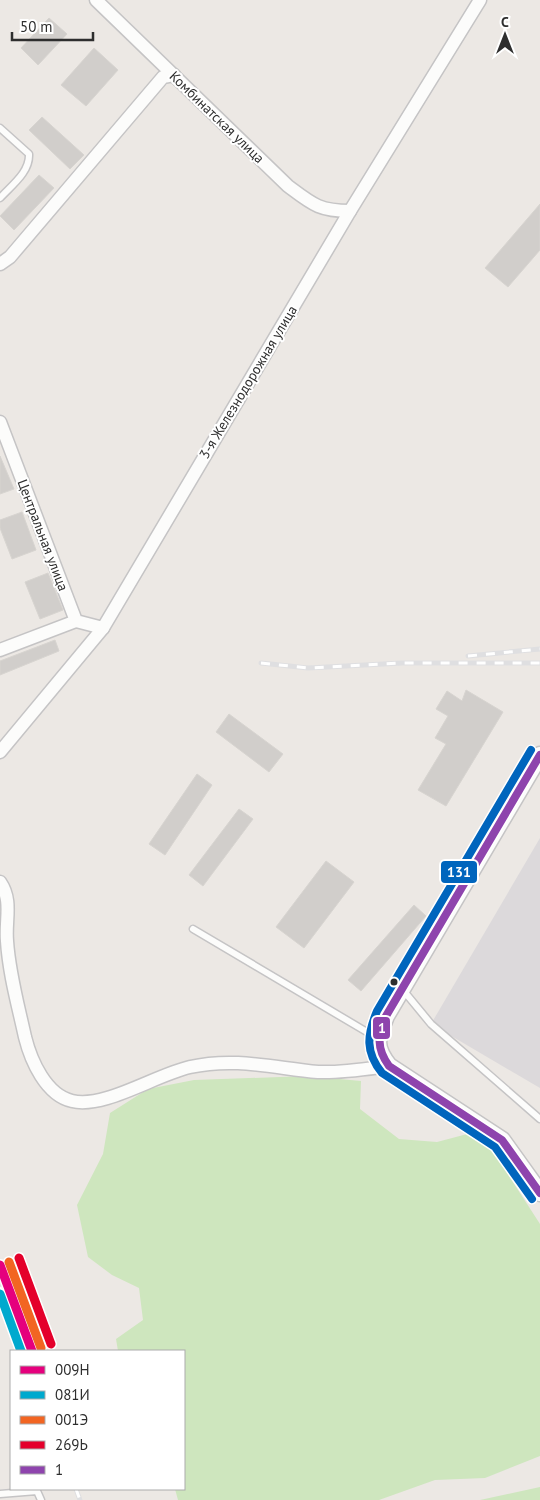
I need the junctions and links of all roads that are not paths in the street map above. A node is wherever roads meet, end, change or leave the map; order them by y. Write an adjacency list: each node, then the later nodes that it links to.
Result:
1 (96, 0): 3 (street, Комбинатская улица)
2 (480, 0): 6 (street, 3-я Железнодорожная улица)
3 (174, 75): 6 (street, Комбинатская улица); 7 (street)
4 (0, 128): 5 (lane)
5 (0, 198)
6 (350, 211): 10 (street, 3-я Железнодорожная улица)
7 (0, 264)
8 (0, 422): 9 (street, Центральная улица)
9 (76, 621): 10 (street); 11 (street)
10 (103, 628): 12 (street, 3-я Железнодорожная улица)
11 (0, 650)
12 (0, 752)
13 (540, 755): 16 (street)
14 (0, 882): 18 (street)
15 (193, 929): 17 (lane)
16 (402, 989): 17 (street); 19 (lane)
17 (377, 1038): 18 (street)
18 (389, 1066): 20 (street)
19 (540, 1119)
20 (540, 1193)
21 (0, 1494): 22 (lane)
22 (41, 1500)

